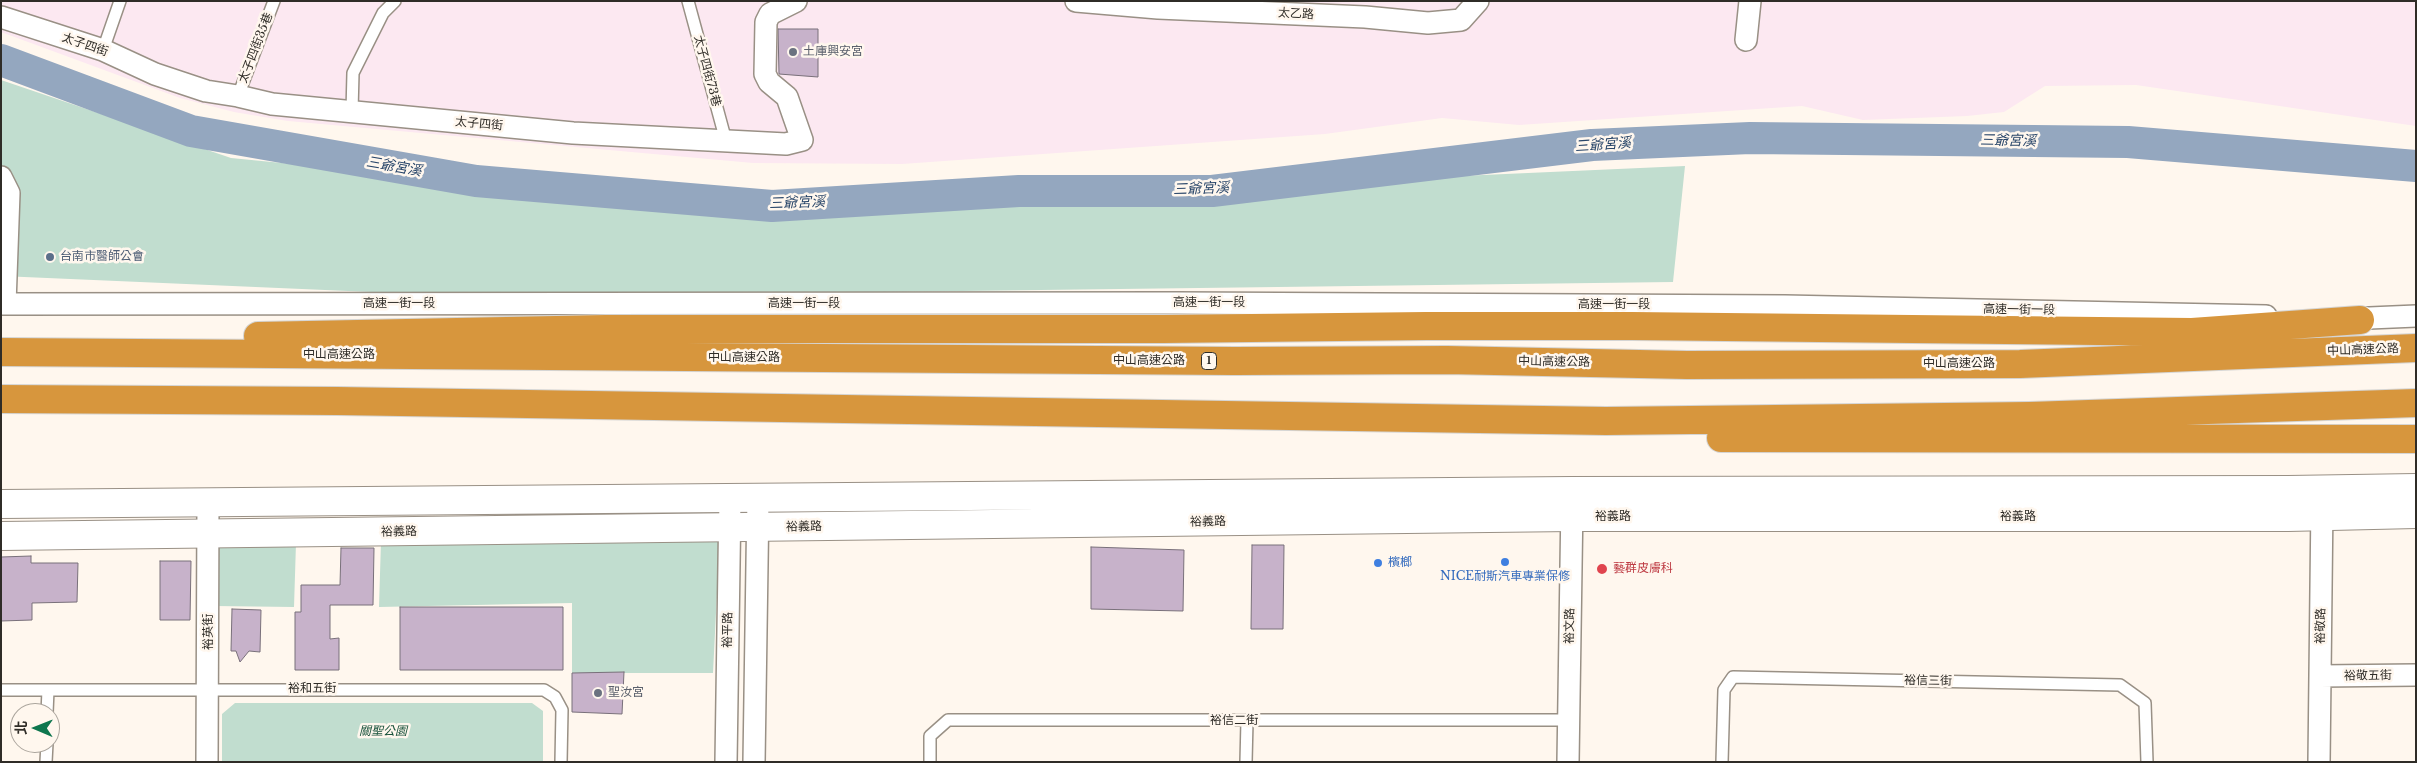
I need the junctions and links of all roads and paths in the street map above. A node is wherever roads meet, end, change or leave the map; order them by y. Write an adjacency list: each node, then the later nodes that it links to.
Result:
1 (120, 1): 11 (lane)
2 (274, 1): 12 (lane, 太子四街35巷)
3 (395, 1): 13 (lane)
4 (688, 1): 14 (lane, 太子四街73巷)
5 (796, 1): 14 (street, 太子四街)
6 (1076, 1): 7 (street, 太乙路)
7 (1478, 1)
8 (1750, 1): 10 (street)
9 (1, 17): 11 (street, 太子四街)
10 (1746, 40)
11 (103, 50): 12 (street, 太子四街)
12 (238, 96): 13 (street, 太子四街)
13 (352, 111): 14 (street, 太子四街)
14 (726, 140)
15 (1, 177): 16 (street)
16 (3, 304): 18 (street, 高速一街一段)
17 (2416, 316): 18 (street, 高速一街一段)
18 (2360, 320): 20 (highway)
19 (2416, 330): 20 (highway)
20 (2192, 332): 21 (highway)
21 (1, 346)
22 (2416, 348): 23 (highway, 中山高速公路 / 1)
23 (1, 352)
24 (1, 399): 26 (highway)
25 (2416, 403): 26 (highway)
26 (1606, 421): 27 (highway)
27 (2416, 439)
28 (2416, 488): 29 (street, 裕義路)
29 (2322, 490): 34 (street, 裕義路); 36 (street, 裕敬路)
30 (730, 498): 31 (street, 裕義路); 32 (street, 裕義路); 37 (street, 裕平路)
31 (758, 498): 34 (street, 裕義路); 38 (street)
32 (208, 502): 33 (street, 裕義路); 39 (street, 裕英街)
33 (1, 504)
34 (1572, 504): 36 (street, 裕義路); 38 (street, 裕義路); 47 (street, 裕文路)
35 (2416, 514): 36 (street, 裕義路)
36 (2322, 517): 42 (street, 裕敬路)
37 (730, 527): 38 (street, 裕義路); 39 (street, 裕義路); 51 (street, 裕平路)
38 (758, 527): 52 (street)
39 (208, 534): 40 (street, 裕義路); 43 (street, 裕英街)
40 (1, 536)
41 (2416, 675): 42 (street, 裕敬五街)
42 (2320, 676): 58 (street, 裕敬路)
43 (208, 688): 45 (lane, 裕和五街); 49 (street, 裕英街); 50 (lane, 裕和五街)
44 (1, 690): 45 (lane, 裕和五街)
45 (48, 690): 46 (lane)
46 (47, 703)
47 (1568, 720): 48 (lane, 裕信二街); 55 (street, 裕文路)
48 (1247, 721): 53 (lane, 裕信二街); 54 (lane)
49 (207, 762)
50 (561, 762)
51 (726, 762)
52 (754, 762)
53 (930, 762)
54 (1246, 762)
55 (1568, 762)
56 (1722, 762): 57 (lane, 裕信三街)
57 (2147, 762)
58 (2319, 762)

